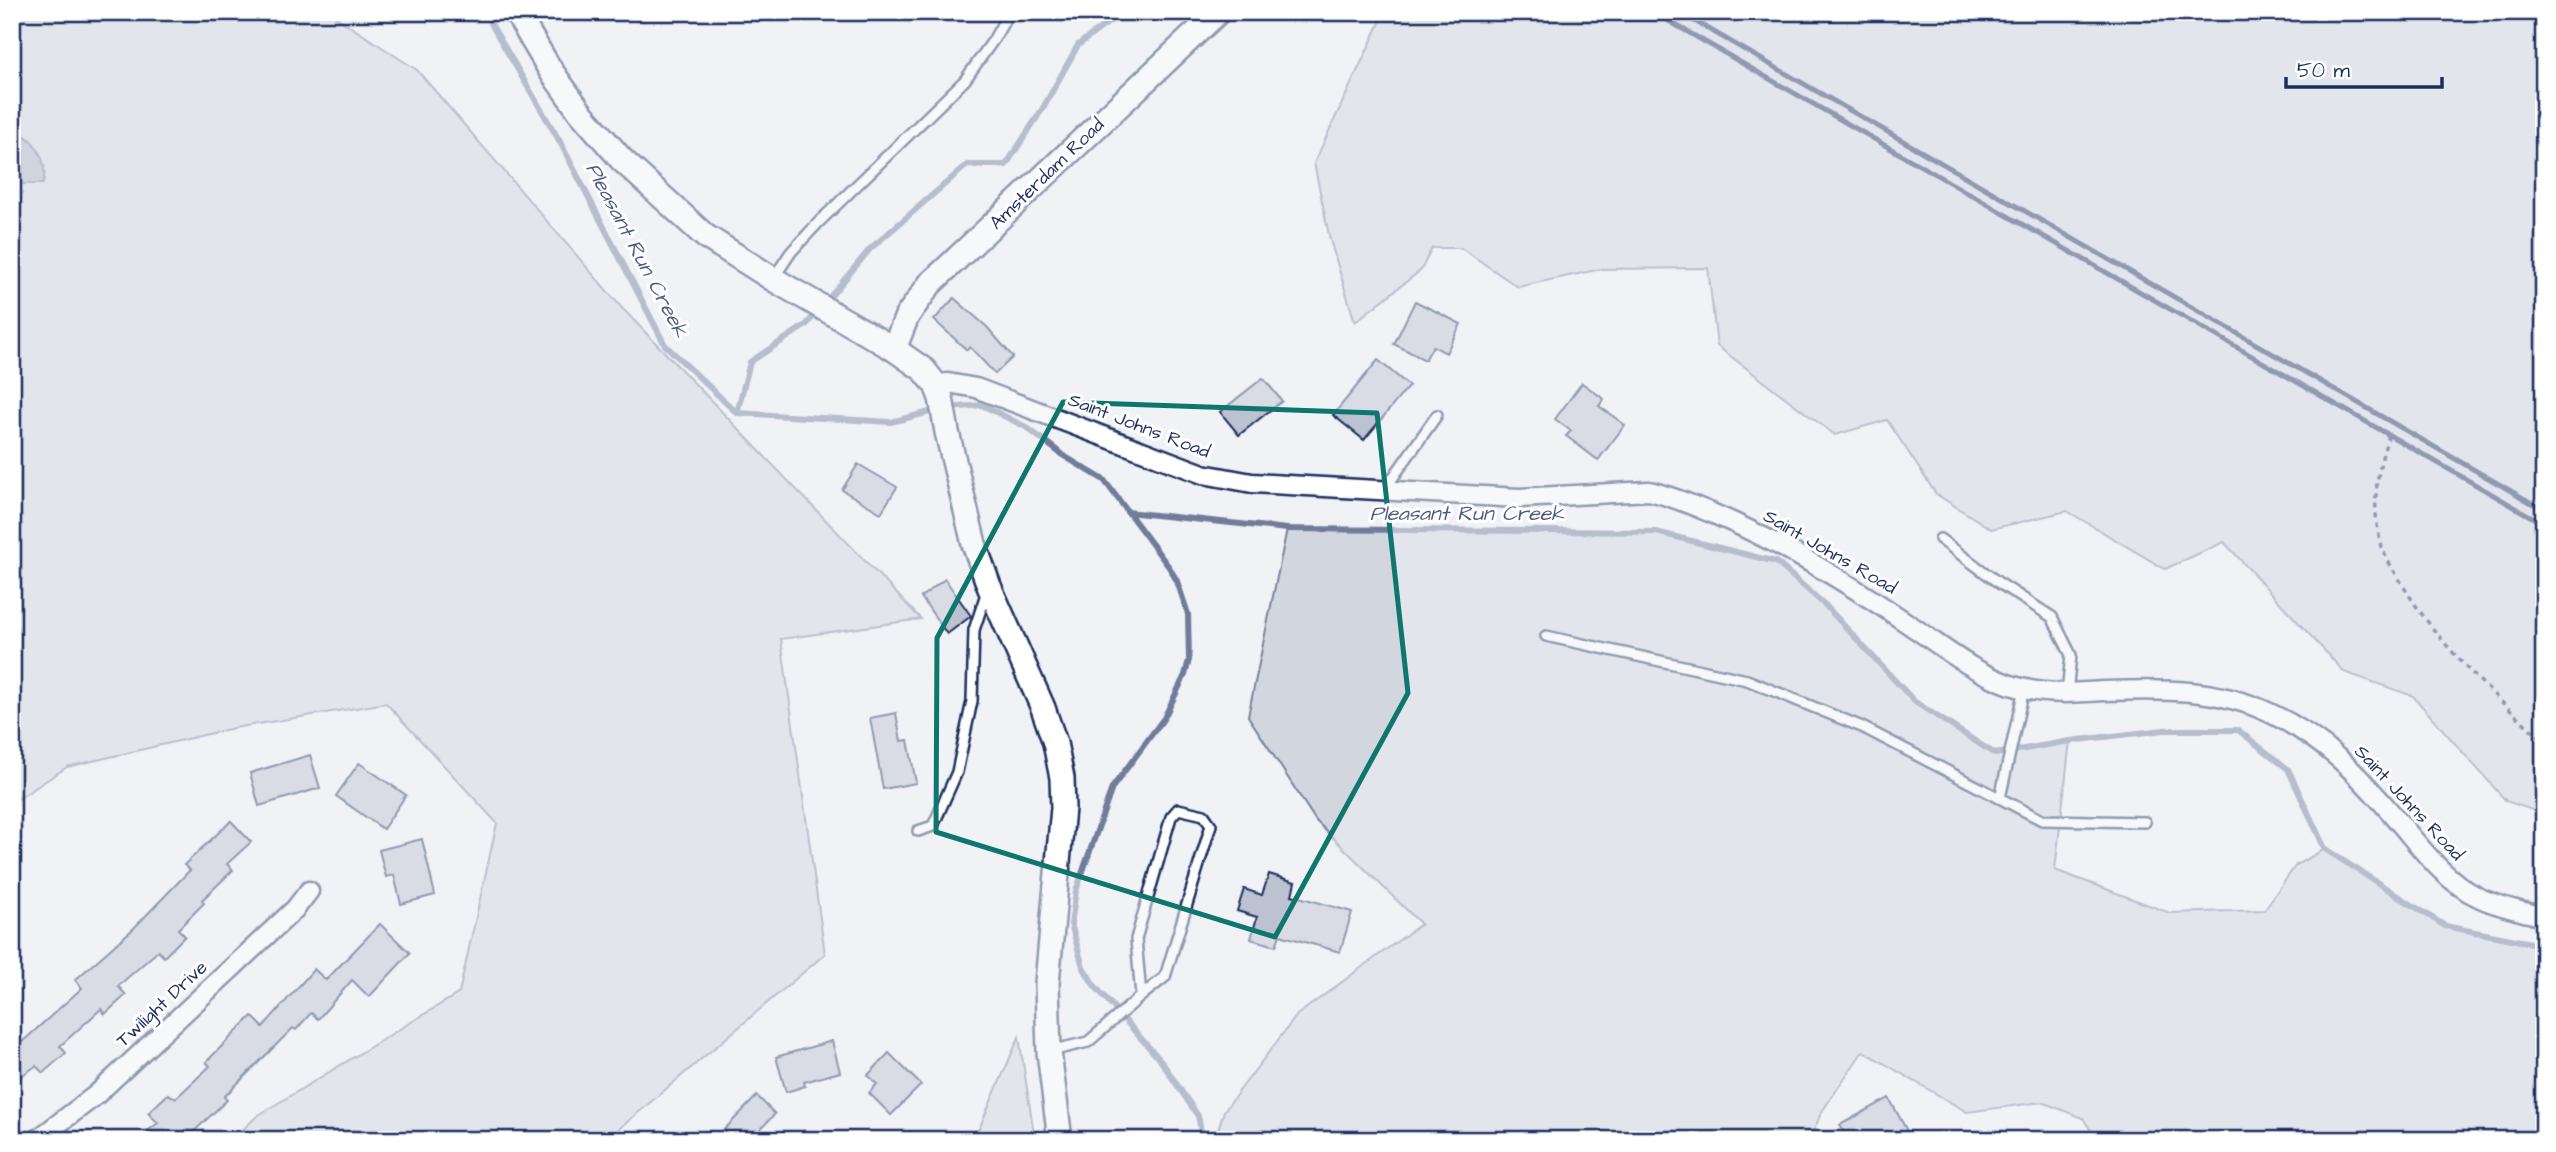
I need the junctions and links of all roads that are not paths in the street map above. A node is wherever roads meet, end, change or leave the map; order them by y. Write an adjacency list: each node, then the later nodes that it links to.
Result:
1 (516, 12): 4 (street)
2 (1009, 12): 4 (lane)
3 (1218, 12): 5 (street, Amsterdam Road)
4 (773, 279): 5 (street)
5 (894, 348): 6 (street)
6 (939, 392): 8 (street, Saint Johns Road); 10 (street)
7 (1437, 415): 8 (lane)
8 (1385, 489): 12 (street, Saint Johns Road)
9 (1940, 539): 13 (lane)
10 (989, 586): 16 (lane); 20 (street)
11 (1546, 636): 14 (lane)
12 (2024, 689): 13 (street, Saint Johns Road); 14 (lane)
13 (2067, 693): 18 (street, Saint Johns Road)
14 (2000, 798): 15 (lane)
15 (2145, 822)
16 (918, 831)
17 (309, 891): 21 (street, Twilight Drive)
18 (2544, 917)
19 (1137, 999): 19 (lane); 20 (lane)
20 (1049, 1052): 22 (street)
21 (37, 1140)
22 (1060, 1140)

